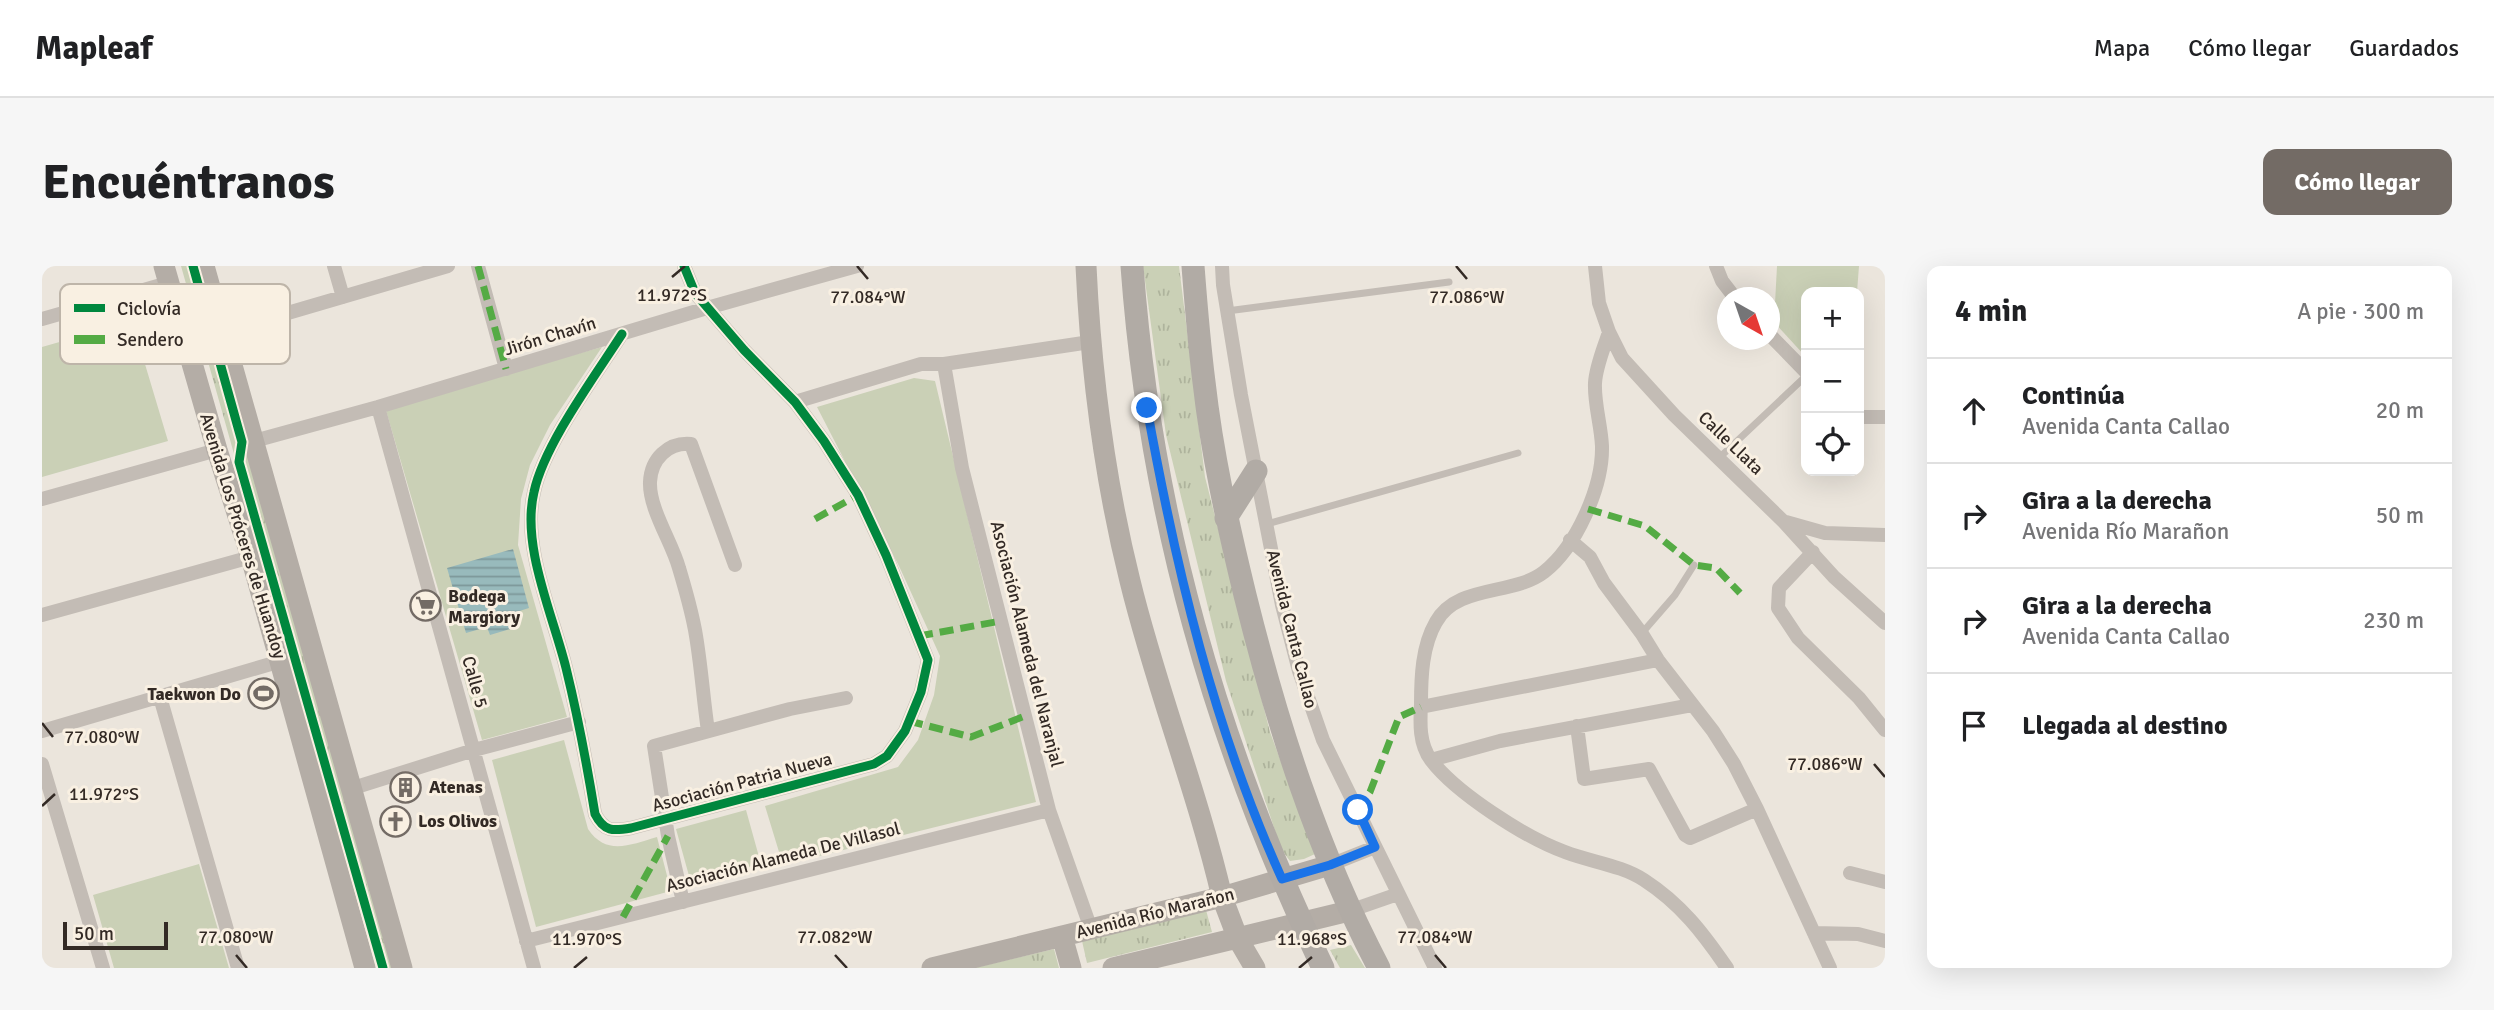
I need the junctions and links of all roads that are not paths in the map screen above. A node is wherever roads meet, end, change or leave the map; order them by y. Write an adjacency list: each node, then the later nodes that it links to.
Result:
1 (204, 266): 16 (main road, Avenida Los Próceres de Huandoy)
2 (334, 266): 18 (street)
3 (448, 266): 18 (street)
4 (478, 266): 31 (street)
5 (684, 266): 19 (street, Asociación Patria Nueva)
6 (856, 266): 19 (street, Jirón Chavín)
7 (1086, 266): 26 (main road)
8 (1132, 266): 77 (main road)
9 (1193, 266): 44 (main road, Avenida Canta Callao)
10 (1222, 266): 21 (street, Avenida Canta Callao)
11 (1595, 266): 24 (street, Calle Llata)
12 (1716, 266): 17 (street)
13 (166, 275): 15 (street)
14 (1449, 282): 21 (lane)
15 (138, 284)
16 (209, 284)
17 (1727, 287)
18 (343, 297): 22 (street)
19 (707, 308): 25 (street, Jirón Chavín); 34 (street, Asociación Patria Nueva)
20 (60, 309): 23 (street)
21 (1227, 311): 42 (street, Avenida Canta Callao)
22 (290, 312)
23 (43, 315)
24 (1609, 332): 41 (street, Calle Llata); 48 (street)
25 (622, 334): 31 (street, Jirón Chavín); 62 (street, Asociación Patria Nueva)
26 (1090, 342): 30 (street); 80 (main road)
27 (1780, 347): 32 (street)
28 (192, 364): 39 (main road, Avenida Los Próceres de Huandoy)
29 (232, 364): 38 (main road, Avenida Los Próceres de Huandoy)
30 (944, 364): 34 (street); 72 (street, Asociación Alameda del Naranjal)
31 (506, 369): 35 (street, Jirón Chavín)
32 (1801, 369)
33 (1801, 379): 41 (lane)
34 (795, 402): 73 (street, Asociación Patria Nueva)
35 (378, 407): 38 (street, Jirón Chavín); 67 (street, Calle 5)
36 (1864, 417): 37 (street)
37 (1885, 417)
38 (254, 441): 70 (main road, Avenida Los Próceres de Huandoy)
39 (217, 450): 43 (street); 50 (main road, Avenida Los Próceres de Huandoy)
40 (1518, 453): 46 (lane)
41 (1719, 458): 45 (street, Calle Llata)
42 (1256, 471): 44 (main road); 46 (street, Avenida Canta Callao)
43 (42, 499)
44 (1226, 518): 75 (main road, Avenida Canta Callao)
45 (1784, 522): 47 (street); 49 (street, Calle Llata)
46 (1266, 524): 74 (street, Avenida Canta Callao)
47 (1885, 535)
48 (1570, 540): 55 (street); 61 (street)
49 (1813, 552): 54 (street, Calle Llata); 64 (street)
50 (251, 557): 53 (street); 57 (main road, Avenida Los Próceres de Huandoy)
51 (734, 565): 66 (street)
52 (1694, 565): 55 (lane)
53 (42, 615)
54 (1885, 622)
55 (1642, 634): 56 (street)
56 (1658, 660): 60 (street); 61 (street)
57 (281, 661): 58 (street); 92 (main road, Avenida Los Próceres de Huandoy)
58 (160, 697): 65 (street); 91 (street)
59 (845, 698): 66 (street)
60 (1692, 705): 63 (street); 71 (street)
61 (1421, 707): 68 (street)
62 (579, 722): 67 (street); 73 (street, Asociación Patria Nueva)
63 (1577, 726): 68 (street); 71 (street)
64 (1885, 730)
65 (42, 731)
66 (708, 731): 73 (street)
67 (474, 750): 70 (street); 88 (street, Calle 5)
68 (1431, 760): 102 (street)
69 (42, 764): 90 (street)
70 (350, 789): 93 (main road, Avenida Los Próceres de Huandoy)
71 (1758, 809): 85 (street)
72 (1049, 810): 81 (street, Asociación Alameda De Villasol); 84 (street, Asociación Alameda del Naranjal)
73 (666, 818): 81 (street)
74 (1375, 847): 75 (street, Avenida Río Marañon); 79 (street, Avenida Canta Callao)
75 (1330, 865): 77 (main road, Avenida Río Marañon); 82 (main road, Avenida Canta Callao)
76 (1850, 873): 78 (street)
77 (1282, 879): 80 (main road, Avenida Río Marañon); 83 (main road)
78 (1885, 882)
79 (1398, 894): 82 (street); 101 (street, Avenida Canta Callao)
80 (1222, 897): 84 (main road, Avenida Río Marañon); 87 (main road)
81 (683, 902): 88 (street, Asociación Alameda De Villasol)
82 (1349, 911): 83 (main road); 100 (main road, Avenida Canta Callao)
83 (1301, 922): 87 (main road); 99 (main road)
84 (1091, 929): 86 (main road, Avenida Río Marañon)
85 (1814, 933): 89 (street); 103 (street)
86 (1062, 936): 95 (main road, Avenida Río Marañon); 96 (main road)
87 (1238, 939): 97 (main road); 98 (main road)
88 (526, 941): 94 (street, Calle 5)
89 (1885, 941)
90 (103, 968)
91 (239, 968)
92 (365, 968)
93 (402, 968)
94 (534, 968)
95 (932, 968)
96 (1071, 968)
97 (1113, 968)
98 (1255, 968)
99 (1323, 968)
100 (1379, 968)
101 (1435, 968)
102 (1727, 968)
103 (1830, 968)

